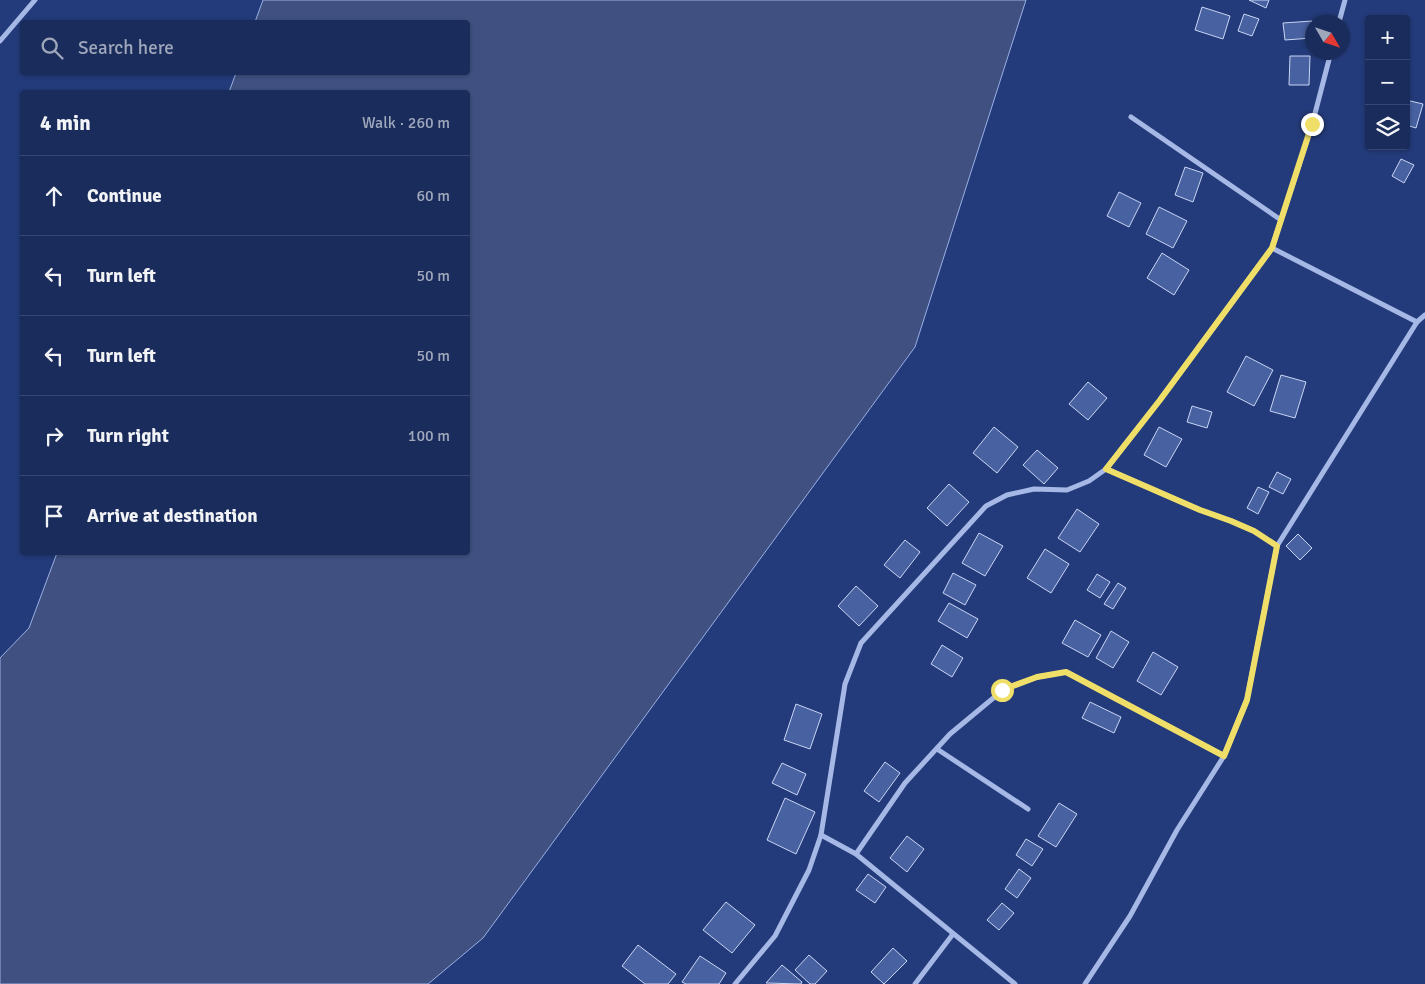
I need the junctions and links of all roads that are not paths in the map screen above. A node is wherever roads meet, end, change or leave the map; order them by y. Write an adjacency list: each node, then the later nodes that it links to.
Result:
1 (35, 0): 4 (street)
2 (1344, 0): 3 (street)
3 (1341, 15)
4 (0, 41)
5 (1329, 60): 7 (street)
6 (1131, 117): 7 (street)
7 (1281, 220): 8 (street)
8 (1272, 248): 10 (street); 11 (street)
9 (1425, 315): 10 (street)
10 (1417, 322): 12 (street)
11 (1106, 469): 12 (street); 16 (street)
12 (1277, 546): 14 (street)
13 (937, 749): 14 (street); 15 (street); 17 (street)
14 (1224, 756): 22 (street)
15 (1028, 809)
16 (820, 835): 17 (street); 19 (street)
17 (856, 854): 18 (street)
18 (953, 934): 20 (street); 21 (street)
19 (735, 984)
20 (915, 984)
21 (1015, 984)
22 (1085, 984)

